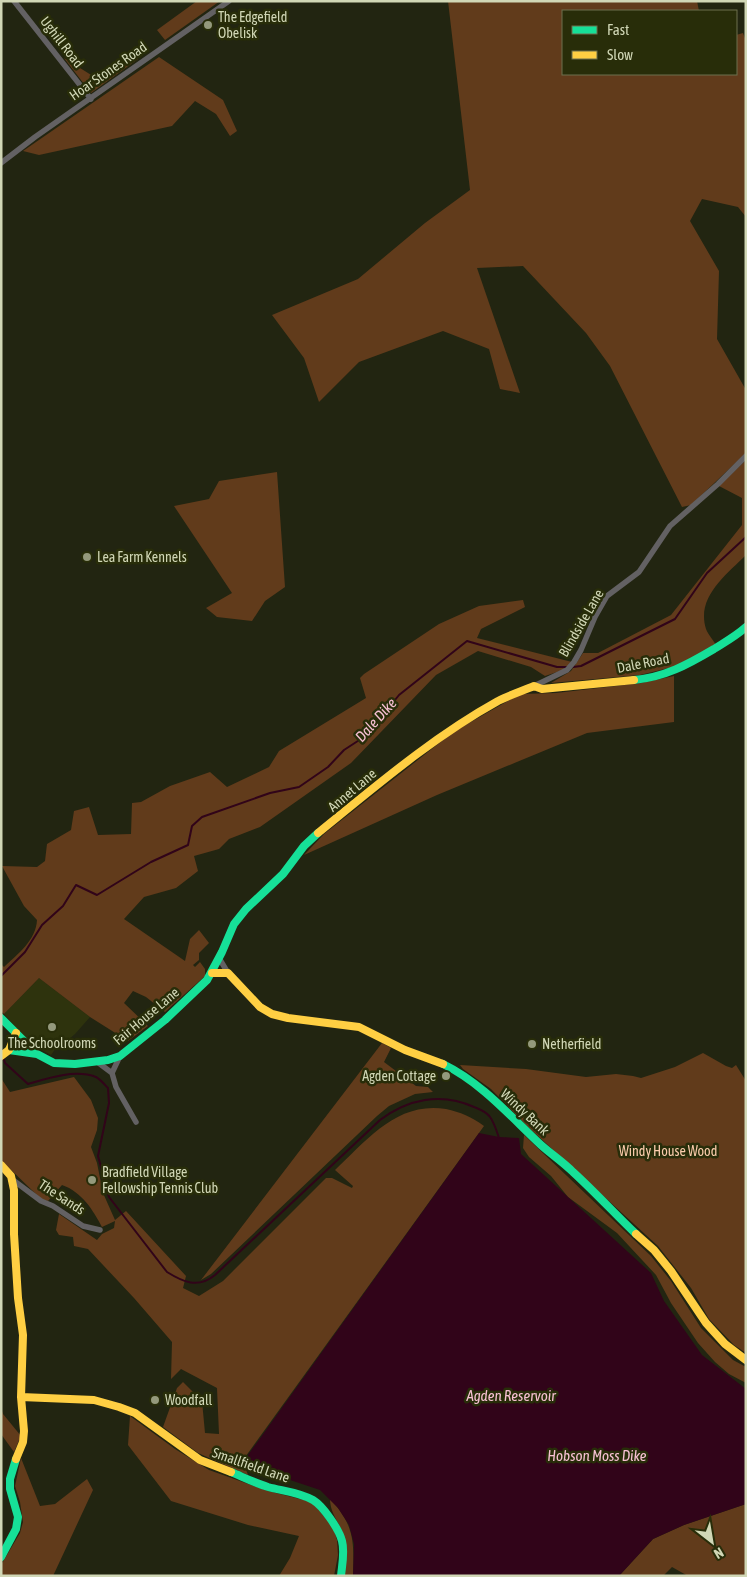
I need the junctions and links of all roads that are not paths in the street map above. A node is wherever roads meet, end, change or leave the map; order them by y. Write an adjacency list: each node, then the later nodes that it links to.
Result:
1 (14, 1): 3 (street, Ughill Road)
2 (229, 1): 3 (street, Hoar Stones Road)
3 (90, 98): 4 (street, Hoar Stones Road)
4 (1, 163)
5 (746, 456): 7 (street, Blindside Lane)
6 (746, 627): 7 (street, Dale Road)
7 (534, 686): 8 (street, Annet Lane)
8 (221, 955): 9 (street, Fair House Lane); 10 (street, Windy Bank)
9 (212, 973): 10 (street); 15 (street, Fair House Lane)
10 (228, 973): 22 (street, Windy Bank)
11 (1, 1018): 12 (street, Fair House Lane)
12 (16, 1033): 13 (street); 14 (street, Fair House Lane)
13 (6, 1052): 14 (street)
14 (37, 1054): 16 (street, Fair House Lane)
15 (120, 1056): 16 (street, Fair House Lane); 17 (street)
16 (96, 1061): 17 (street)
17 (112, 1073): 18 (street)
18 (136, 1122)
19 (1, 1165): 20 (street)
20 (13, 1180): 21 (street, The Sands); 23 (street)
21 (100, 1230)
22 (746, 1360)
23 (21, 1398): 24 (street); 25 (street, Smallfield Lane)
24 (1, 1557)
25 (342, 1576)

